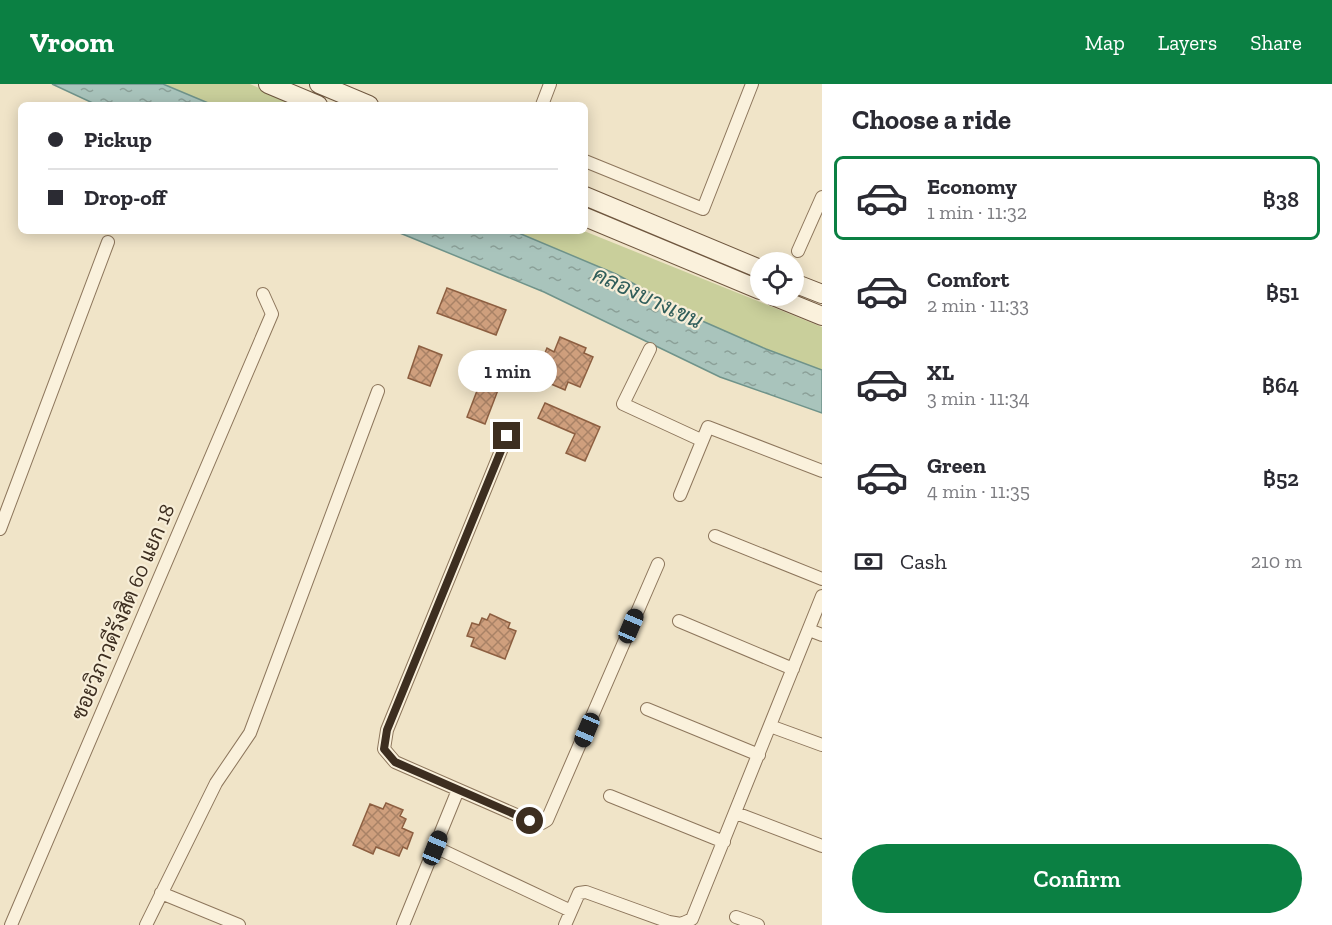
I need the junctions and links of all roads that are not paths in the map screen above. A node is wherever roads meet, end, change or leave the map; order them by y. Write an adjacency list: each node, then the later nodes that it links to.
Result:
1 (268, 84): 5 (main road)
2 (319, 84): 6 (main road)
3 (550, 84): 7 (street)
4 (752, 84): 8 (street)
5 (311, 102)
6 (362, 102)
7 (543, 102)
8 (588, 162)
9 (588, 197): 14 (main road)
10 (822, 197): 13 (street)
11 (588, 218): 15 (main road)
12 (108, 242): 27 (street)
13 (798, 252)
14 (750, 265)
15 (750, 286)
16 (804, 287): 18 (main road)
17 (263, 294): 49 (street, ซอยวิภาวดีรังสิต 60 แยก 18)
18 (822, 294)
19 (798, 306): 20 (main road)
20 (822, 316)
21 (650, 349): 24 (street)
22 (378, 391): 46 (street)
23 (507, 436): 40 (street)
24 (701, 440): 25 (street); 26 (street)
25 (822, 471)
26 (680, 495)
27 (0, 529)
28 (715, 537): 30 (street)
29 (658, 564): 40 (street)
30 (822, 579)
31 (822, 596): 33 (street)
32 (679, 621): 35 (street)
33 (809, 630): 34 (street); 35 (street)
34 (822, 635)
35 (793, 669): 37 (street)
36 (647, 709): 39 (street)
37 (770, 726): 38 (street); 39 (street)
38 (822, 745)
39 (759, 755): 42 (street)
40 (458, 790): 45 (street)
41 (610, 796): 43 (street)
42 (736, 813): 43 (street); 44 (street)
43 (724, 842): 47 (street)
44 (822, 846)
45 (435, 848): 47 (street); 52 (street)
46 (160, 893): 50 (street); 51 (street)
47 (571, 911): 53 (street)
48 (736, 917): 54 (street)
49 (10, 925)
50 (146, 925)
51 (239, 925)
52 (403, 925)
53 (566, 925)
54 (758, 925)

